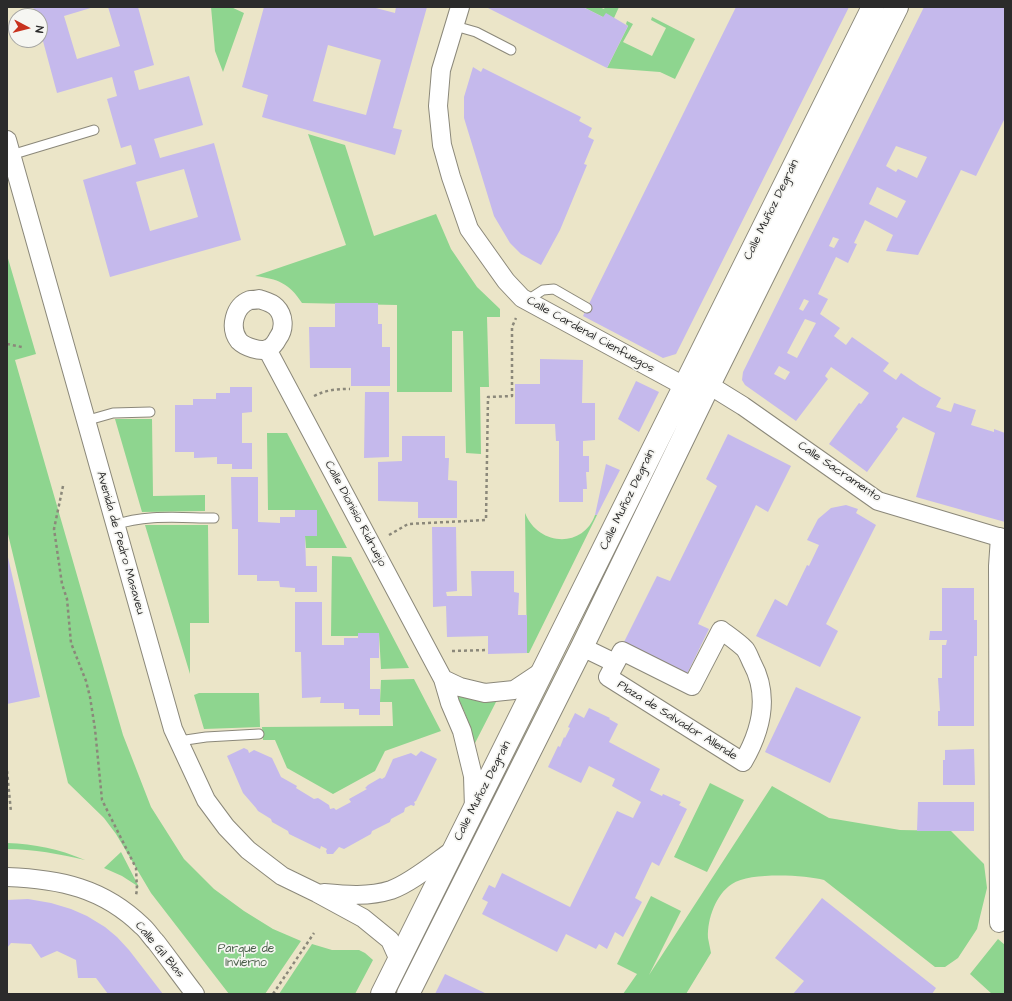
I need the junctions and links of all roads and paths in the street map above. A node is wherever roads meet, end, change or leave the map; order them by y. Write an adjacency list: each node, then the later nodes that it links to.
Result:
1 (460, 7): 4 (street, Calle Cardenal Cienfuegos)
2 (873, 7): 13 (highway, Calle Muñoz Degraín)
3 (897, 7): 16 (highway, Calle Muñoz Degraín)
4 (455, 26): 5 (lane); 8 (street, Calle Cardenal Cienfuegos)
5 (511, 50)
6 (94, 130): 7 (lane)
7 (9, 148): 18 (street, Avenida de Pedro Masaveu)
8 (524, 299): 9 (lane); 13 (street, Calle Cardenal Cienfuegos); 21 (path)
9 (586, 308)
10 (7, 344): 11 (path)
11 (22, 347)
12 (267, 349): 29 (street, Calle Dionisio Ridruejo)
13 (684, 386): 16 (street, Calle Cardenal Cienfuegos); 28 (highway, Calle Muñoz Degraín)
14 (337, 389): 15 (path)
15 (350, 389)
16 (707, 391): 23 (street, Calle Sacramento); 24 (highway, Calle Muñoz Degraín)
17 (150, 412): 18 (lane)
18 (85, 421): 22 (street, Avenida de Pedro Masaveu)
19 (63, 486): 39 (path)
20 (214, 518): 22 (lane)
21 (408, 524)
22 (115, 525): 31 (street, Avenida de Pedro Masaveu)
23 (1002, 538): 32 (street)
24 (582, 647): 27 (street, Plaza de Salvador Allende); 46 (highway, Calle Muñoz Degraín)
25 (470, 650): 26 (path)
26 (488, 650)
27 (615, 664): 27 (street, Plaza de Salvador Allende)
28 (544, 670): 29 (street); 34 (highway, Calle Muñoz Degraín)
29 (443, 679): 34 (street, Calle Dionisio Ridruejo)
30 (259, 734): 31 (lane)
31 (179, 741): 38 (street, Avenida de Pedro Masaveu)
32 (1002, 751): 40 (street)
33 (7, 771): 35 (path)
34 (474, 808): 36 (highway, Calle Muñoz Degraín)
35 (11, 812)
36 (453, 850): 38 (street, Avenida de Pedro Masaveu); 42 (highway, Calle Muñoz Degraín)
37 (7, 877): 39 (street, Calle Gil Blas)
38 (317, 893): 42 (street, Avenida de Pedro Masaveu)
39 (130, 916): 43 (street, Calle Gil Blas)
40 (999, 923)
41 (314, 933): 44 (path)
42 (399, 960): 45 (highway, Calle Muñoz Degraín)
43 (195, 994)
44 (273, 994)
45 (382, 994)
46 (408, 994)

